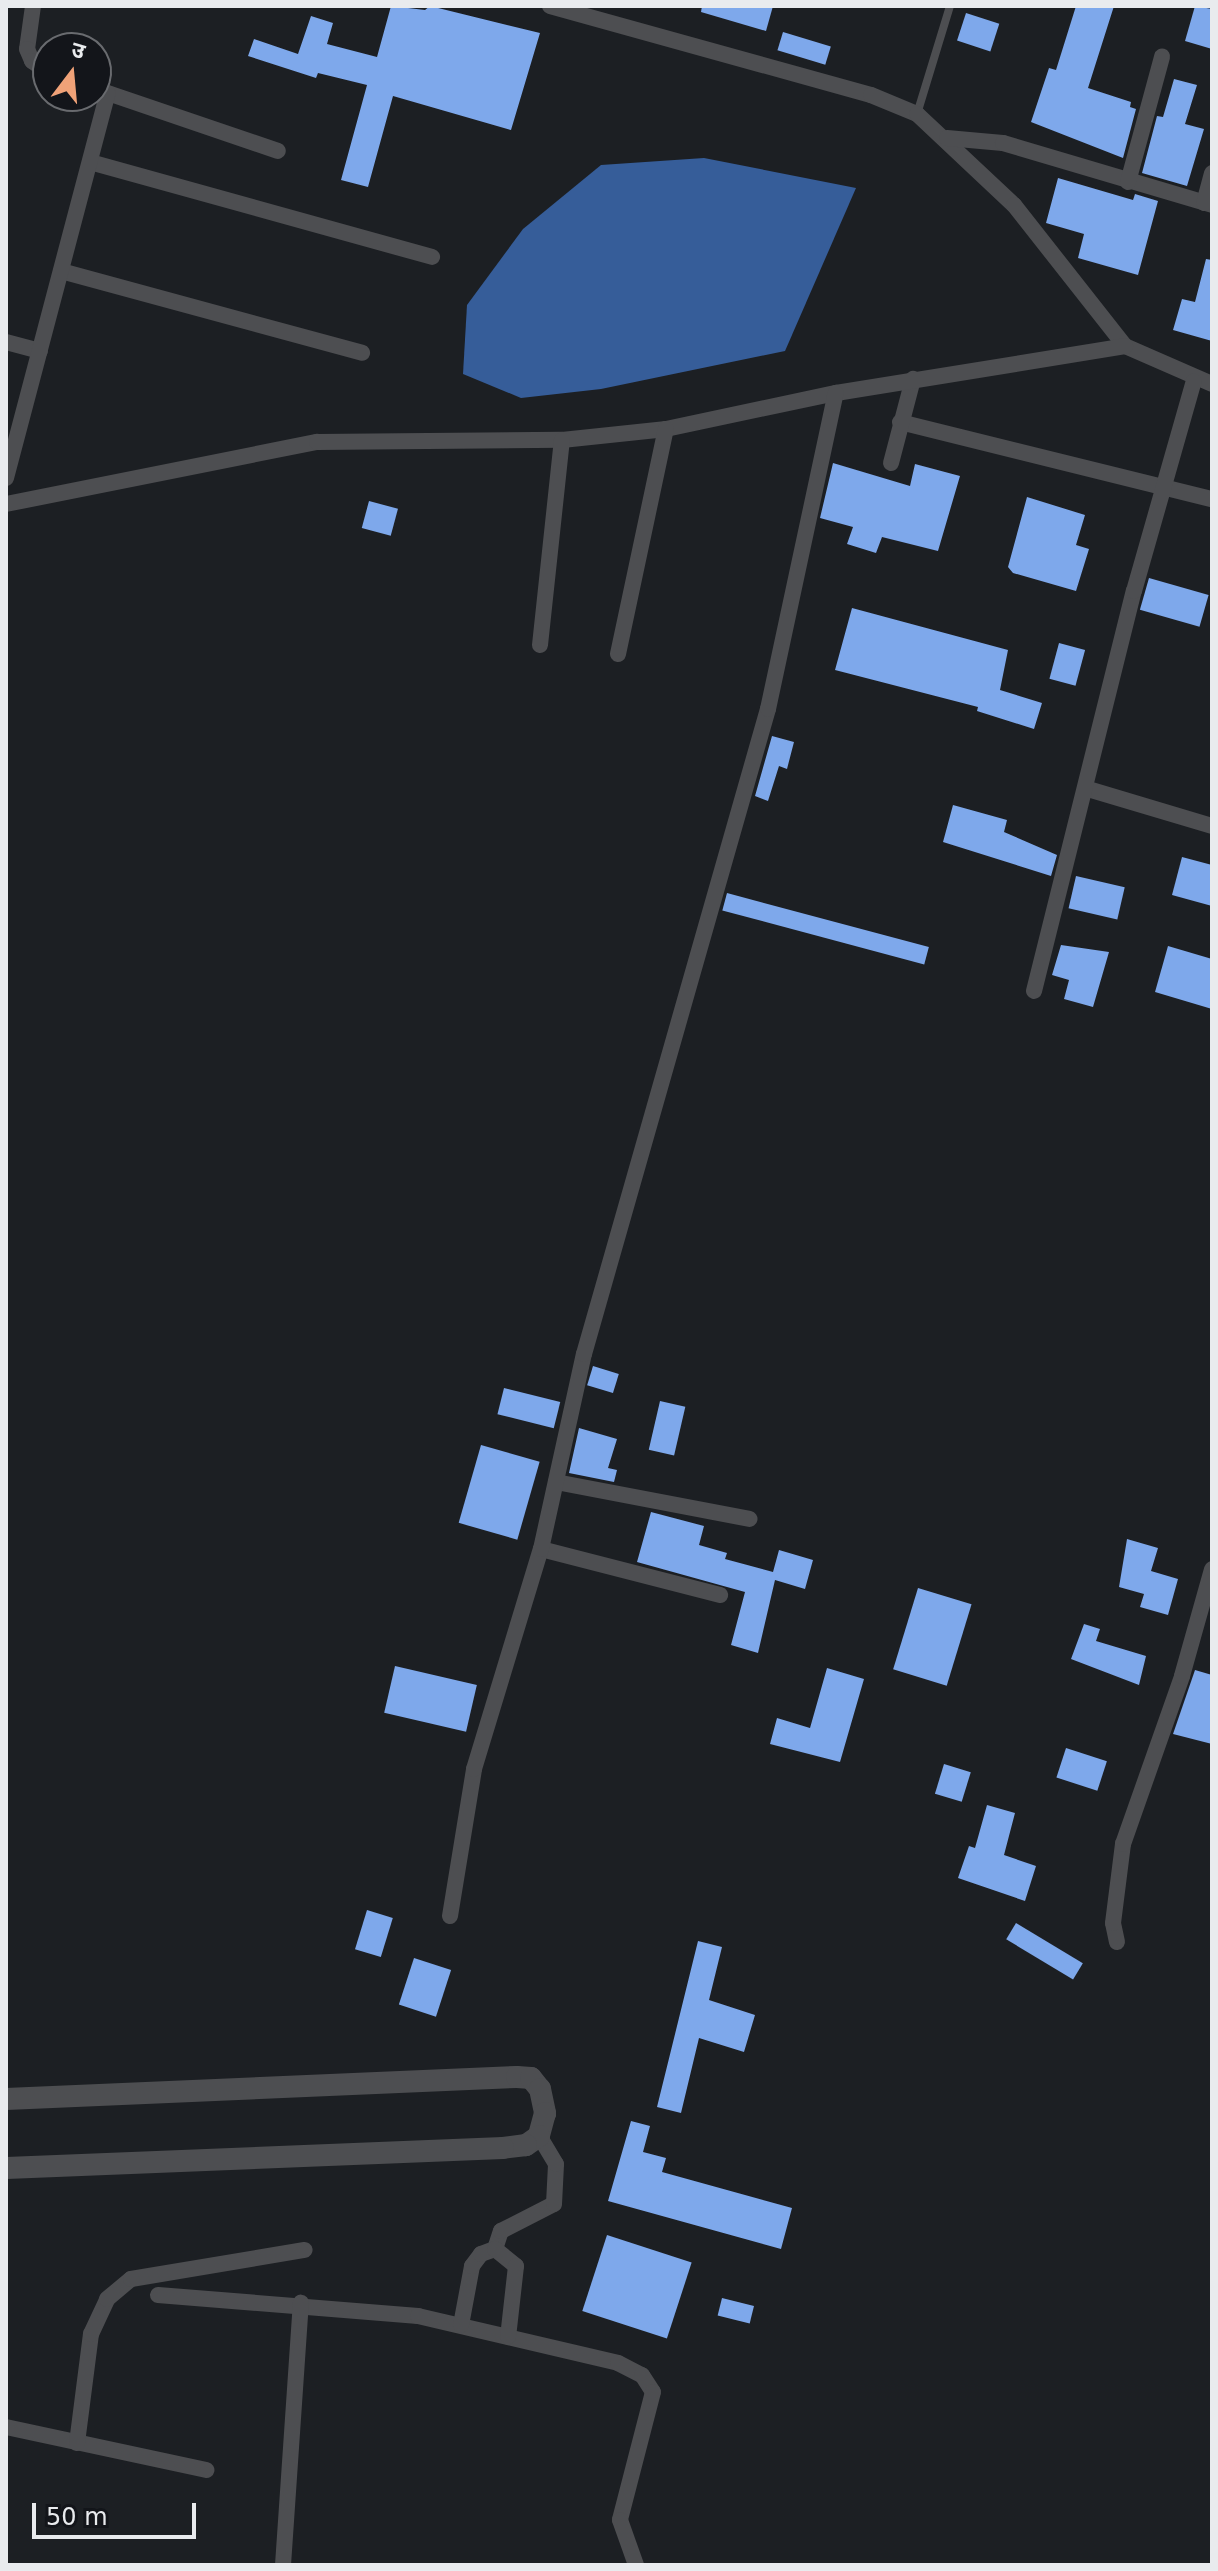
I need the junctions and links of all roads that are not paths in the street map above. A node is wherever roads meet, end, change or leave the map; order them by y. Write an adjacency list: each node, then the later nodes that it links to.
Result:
1 (33, 6): 5 (street)
2 (550, 6): 8 (street)
3 (950, 6): 8 (lane)
4 (1162, 57): 13 (street)
5 (32, 61)
6 (112, 94): 10 (street)
7 (98, 112): 11 (street)
8 (917, 114): 9 (street)
9 (947, 138): 13 (street); 18 (street)
10 (278, 151)
11 (90, 162): 15 (street); 16 (street)
12 (1212, 173): 14 (street)
13 (1128, 182): 14 (street)
14 (1208, 204)
15 (432, 257)
16 (61, 271): 19 (street); 20 (street)
17 (6, 342): 19 (street)
18 (1125, 346): 21 (street); 22 (street)
19 (40, 351): 29 (street)
20 (362, 353)
21 (913, 379): 24 (street); 25 (street)
22 (1194, 381): 23 (street); 30 (street)
23 (1212, 384)
24 (836, 393): 26 (street); 38 (street)
25 (900, 422): 28 (street); 30 (street)
26 (666, 429): 27 (street); 34 (street)
27 (562, 440): 32 (street); 33 (street)
28 (891, 463)
29 (6, 478)
30 (1162, 487): 31 (street); 35 (street)
31 (1212, 499)
32 (6, 504)
33 (540, 645)
34 (618, 654)
35 (1088, 789): 36 (street); 37 (street)
36 (1212, 826)
37 (1034, 991)
38 (556, 1482): 39 (street); 40 (street)
39 (750, 1519)
40 (541, 1549): 42 (street); 43 (street)
41 (1212, 1569): 44 (street)
42 (720, 1595)
43 (450, 1916)
44 (1117, 1942)
45 (6, 2099): 46 (street)
46 (539, 2136): 47 (street); 48 (street)
47 (6, 2168)
48 (495, 2249): 52 (street); 53 (street)
49 (305, 2250): 55 (street)
50 (158, 2295): 51 (street)
51 (301, 2303): 52 (street); 57 (street)
52 (461, 2325): 53 (street)
53 (508, 2337): 58 (street)
54 (6, 2427): 55 (street)
55 (77, 2443): 56 (street)
56 (206, 2470)
57 (283, 2565)
58 (636, 2565)

